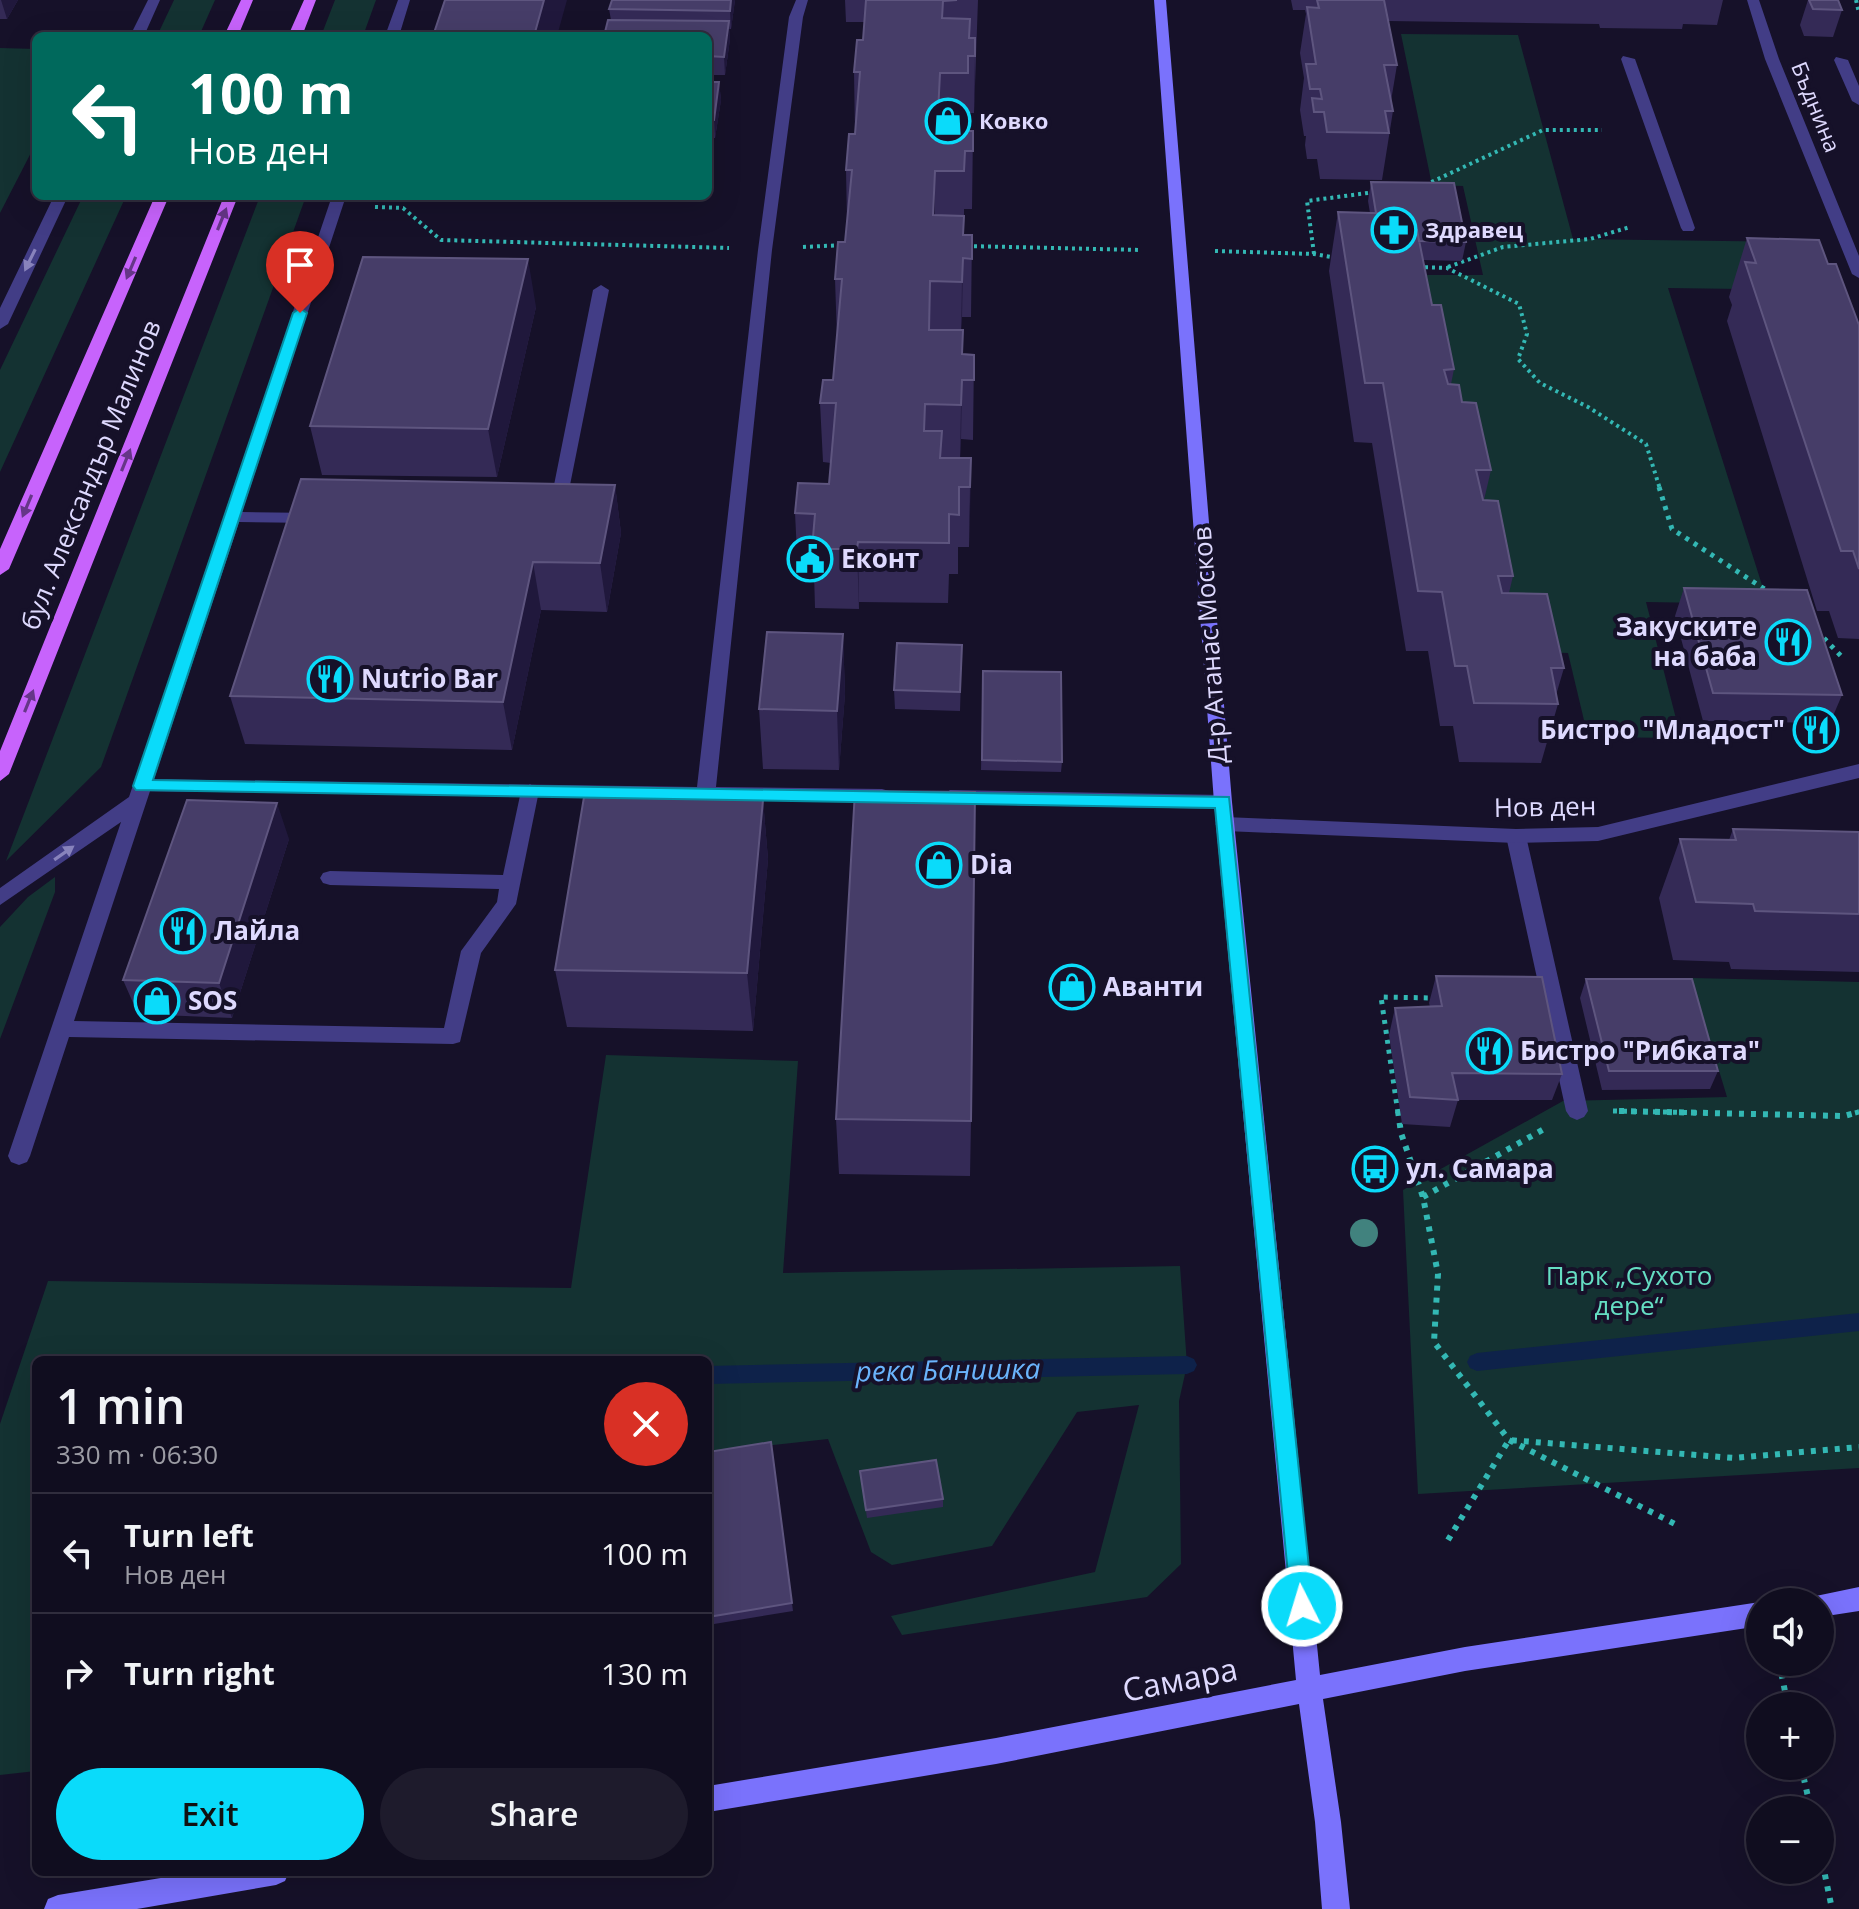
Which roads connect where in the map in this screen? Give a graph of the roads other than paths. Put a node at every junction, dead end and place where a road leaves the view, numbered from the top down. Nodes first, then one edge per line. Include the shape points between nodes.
1 (154, 0) edge
2 (247, 0) edge
3 (310, 0) edge
4 (404, 0) edge
5 (802, 0) edge
6 (1160, 0) edge
7 (1753, 0) edge
8 (139, 32) edge
9 (233, 32) edge
10 (297, 32) edge
11 (393, 32) edge
12 (1628, 59) dead end
13 (1841, 60) dead end
14 (1859, 101) edge
15 (59, 200) edge
16 (160, 200) edge
17 (229, 200) edge
18 (338, 200) edge
19 (1688, 228) dead end
20 (1859, 274) edge
21 (601, 290) dead end
22 (0, 324) edge
23 (232, 517) junction
24 (336, 518) edge
25 (539, 522) edge
26 (0, 569) edge
27 (1859, 771) edge
28 (0, 774) edge
29 (530, 791) junction
30 (706, 793) junction
31 (139, 794) junction
32 (1224, 813) junction
33 (1516, 836) junction
34 (330, 878) dead end
35 (511, 882) junction
36 (0, 898) edge
37 (61, 1029) junction
38 (1577, 1111) road end
39 (19, 1156) dead end
40 (1859, 1599) edge
41 (1834, 1603) edge
42 (1746, 1616) edge
43 (1309, 1688) junction
44 (712, 1798) edge
45 (252, 1876) edge
46 (58, 1909) edge
47 (1336, 1909) edge

1 - 8 street
2 - 9 main road
3 - 10 main road
4 - 11 street
5 - 30 street via 765,250
6 - 32 street, Д-р Атанас Москов
7 - 20 street, Бъднина
12 - 19 street
13 - 14 street
15 -> 22 street
16 -> 26 main road, бул. Александър Малинов
28 -> 17 main road, бул. Александър Малинов
18 - 23 street
21 - 25 street via 555,522
23 - 24 street
23 - 31 street
27 - 33 street, Нов ден via 1598,834
29 - 30 street, Нов ден
29 - 31 street, Нов ден
29 - 35 street
30 - 32 street, Нов ден via 917,796
36 -> 31 street
31 - 37 street
32 - 33 street, Нов ден
32 - 43 street, Д-р Атанас Москов
33 - 38 street
34 - 35 street
35 - 37 street via 506,904 471,951 453,1036
37 - 39 street
40 - 41 street
42 - 43 street, Самара
43 - 44 street, Самара via 996,1751
43 - 47 street, Д-р Атанас Москов
45 - 46 street

